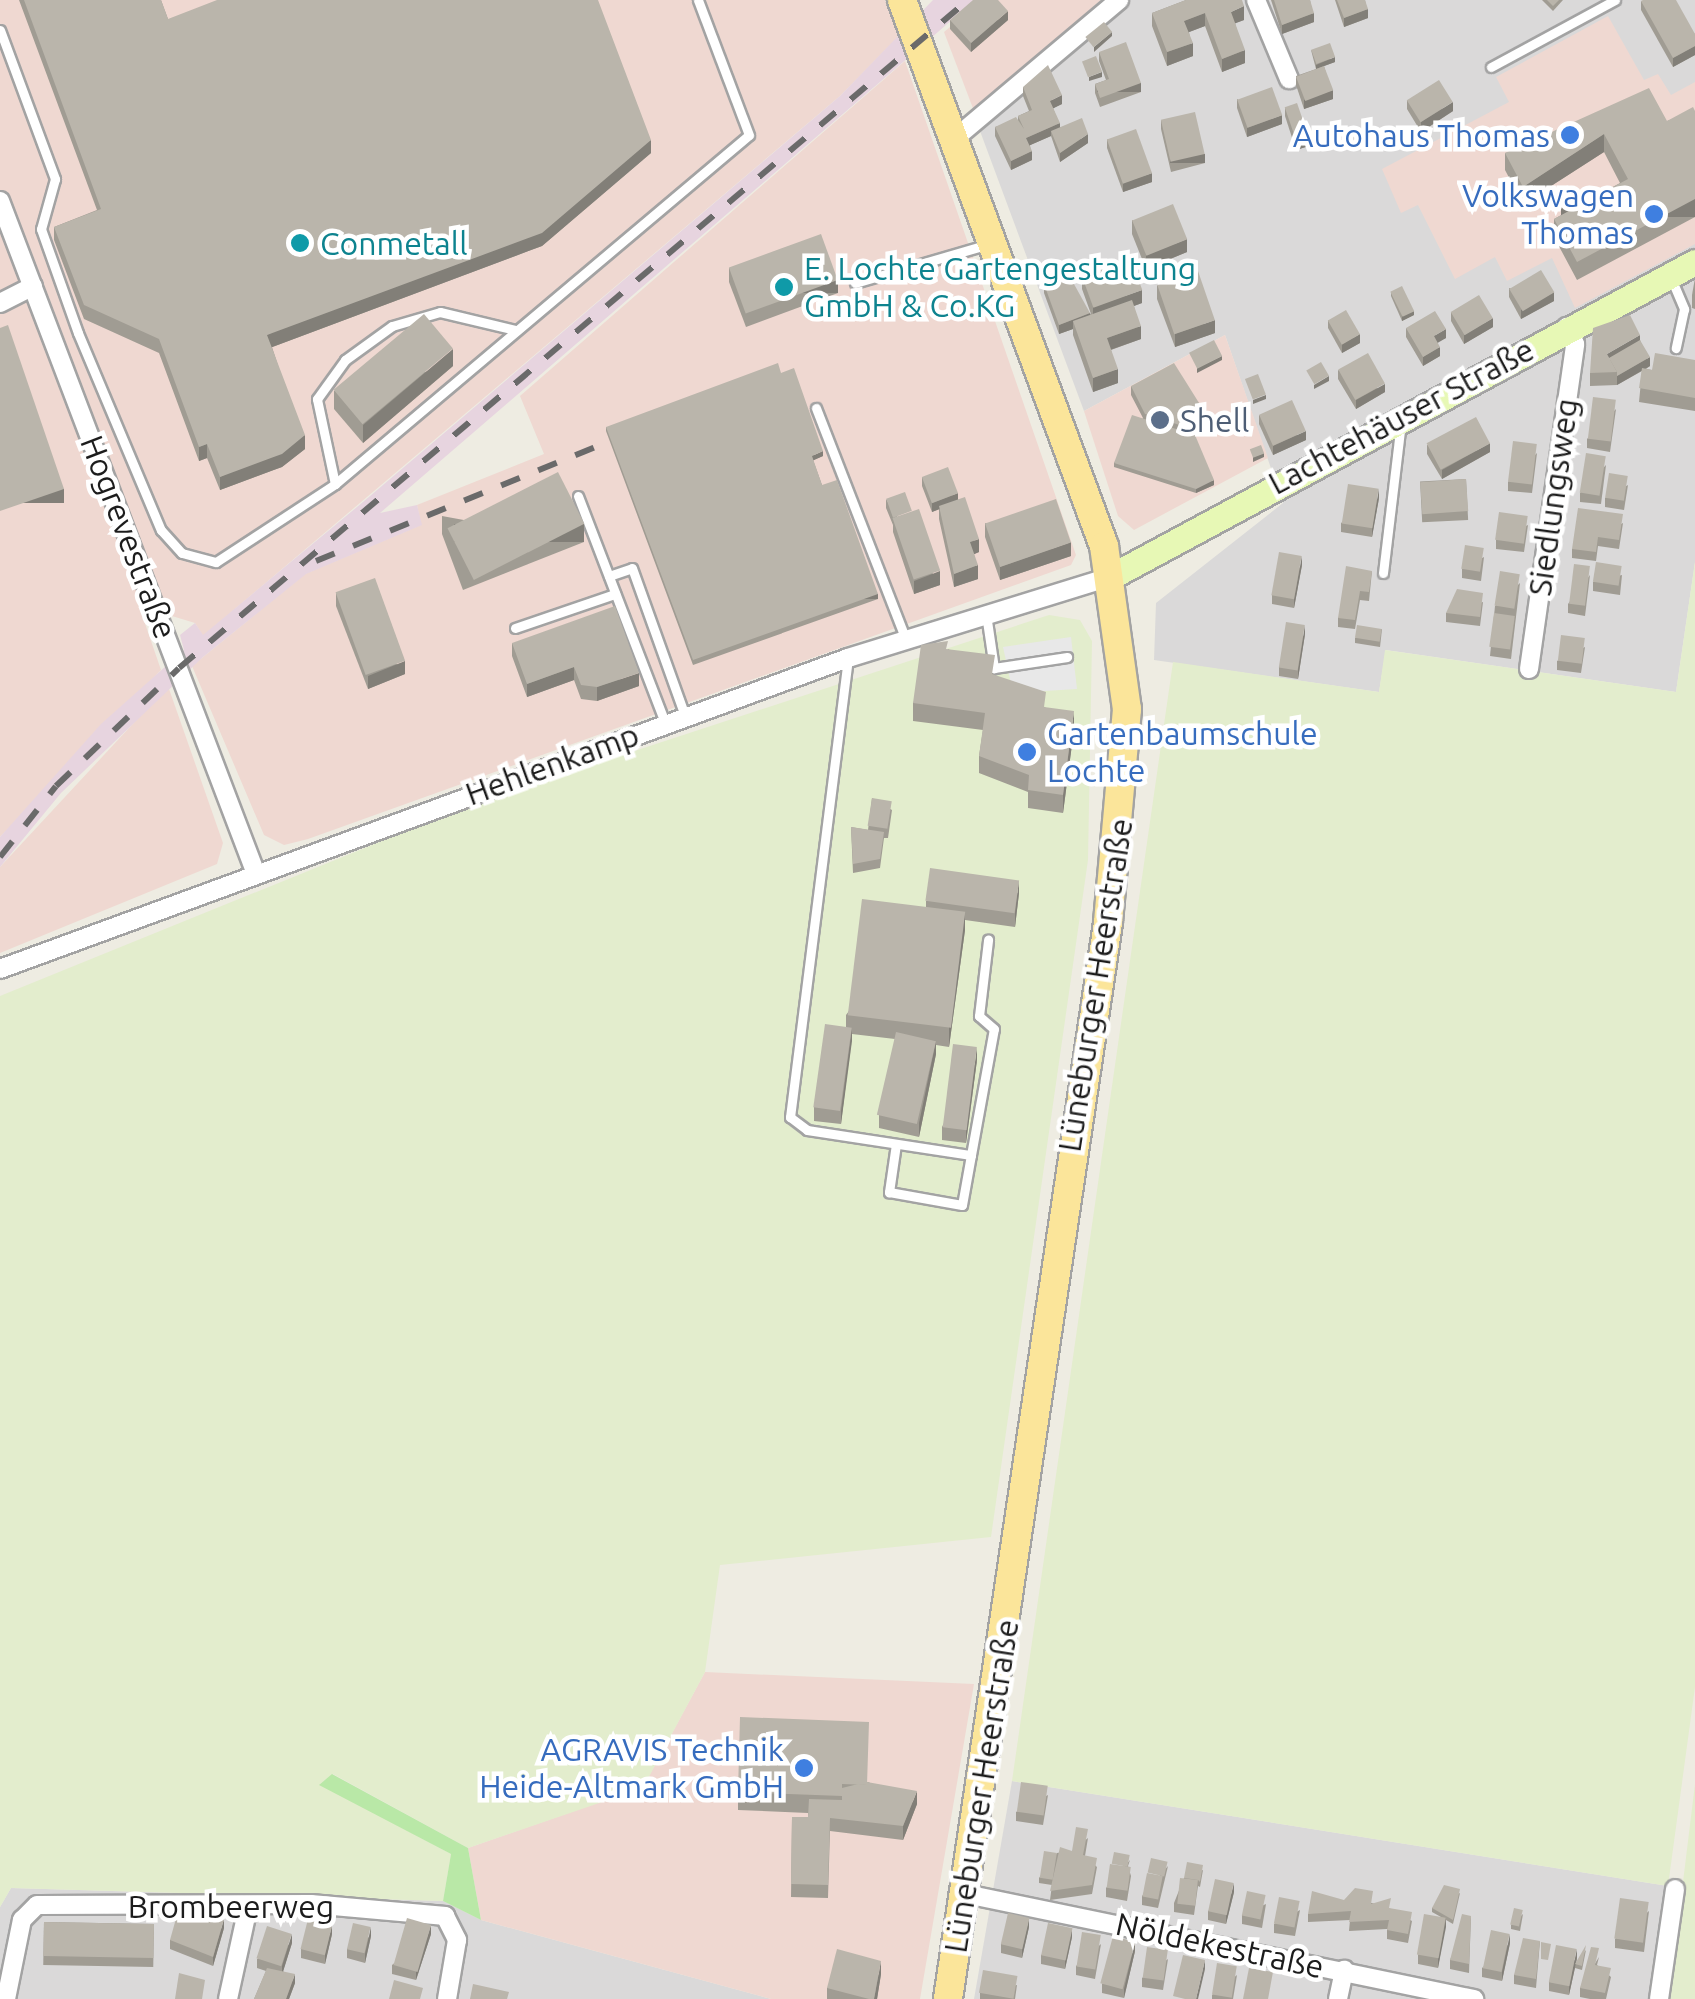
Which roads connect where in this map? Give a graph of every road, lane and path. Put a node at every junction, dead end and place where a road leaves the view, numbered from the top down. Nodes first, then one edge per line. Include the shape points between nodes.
1 (698, 0) edge
2 (902, 0) edge
3 (1120, 0) edge
4 (1256, 0) edge
5 (1615, 0) edge
6 (0, 30) edge
7 (1492, 68) dead end
8 (1289, 79) dead end
9 (954, 139) junction
10 (0, 201) edge
11 (992, 244) junction
12 (1695, 262) edge
13 (1669, 275) junction
14 (854, 283) dead end
15 (33, 286) junction
16 (0, 303) edge
17 (1567, 327) junction
18 (515, 330) junction
19 (1676, 348) dead end
20 (816, 408) dead end
21 (1400, 415) junction
22 (335, 484) junction
23 (578, 496) dead end
24 (1383, 573) dead end
25 (608, 576) junction
26 (1110, 577) junction
27 (615, 594) junction
28 (985, 612) junction
29 (515, 628) dead end
30 (905, 638) junction
31 (1066, 657) dead end
32 (848, 658) junction
33 (1529, 669) dead end
34 (685, 716) junction
35 (665, 723) junction
36 (256, 874) junction
37 (988, 940) dead end
38 (0, 970) edge
39 (896, 1144) junction
40 (971, 1156) junction
41 (1676, 1888) dead end
42 (966, 1894) junction
43 (248, 1907) junction
44 (1344, 1970) junction
45 (6, 1999) edge
46 (228, 1999) edge
47 (446, 1999) edge
48 (948, 1999) edge
49 (1338, 1999) edge
50 (1474, 1999) edge
51 (1659, 1999) edge

1 - 18 lane via 749,135
2 - 9 main road, Lüneburger Heerstraße
3 - 9 street
4 - 8 street
5 - 7 lane
6 - 22 lane via 55,180 41,229 161,530 182,553 216,562
9 - 11 main road, Lüneburger Heerstraße
10 - 15 street, Hogrevestraße
11 - 14 lane
11 - 26 main road, Lüneburger Heerstraße
12 - 13 street, Lachtehäuser Straße
13 - 17 street, Lachtehäuser Straße
13 - 19 lane via 1684,309
15 - 16 street
15 - 36 street, Hogrevestraße
17 - 21 street, Lachtehäuser Straße
17 - 33 street, Siedlungsweg via 1575,344
18 - 22 lane
18 - 22 lane via 440,312 392,326 344,360 316,399
20 - 30 lane
21 - 24 lane
21 - 26 street, Lachtehäuser Straße
23 - 25 lane
25 - 27 lane
25 - 34 lane via 632,568
26 - 28 street, Hehlenkamp
26 - 42 main road, Lüneburger Heerstraße via 1124,648 1124,780
27 - 29 lane
27 - 35 lane
28 - 30 street, Hehlenkamp
28 - 31 lane via 994,668
30 - 32 street, Hehlenkamp
32 - 34 street, Hehlenkamp
32 - 39 lane via 790,1117 807,1130
34 - 35 street, Hehlenkamp
35 - 36 street, Hehlenkamp
36 - 38 street, Hehlenkamp
37 - 40 lane via 979,1016 994,1029
39 - 40 lane
39 - 40 lane via 889,1192 962,1205
41 - 51 street
42 - 44 street, Nöldekestraße
42 - 48 main road, Lüneburger Heerstraße
43 - 45 street, Brombeerweg via 37,1905 22,1920
43 - 46 street
43 - 47 street, Brombeerweg via 446,1916 457,1940
44 - 49 street
44 - 50 street, Nöldekestraße

